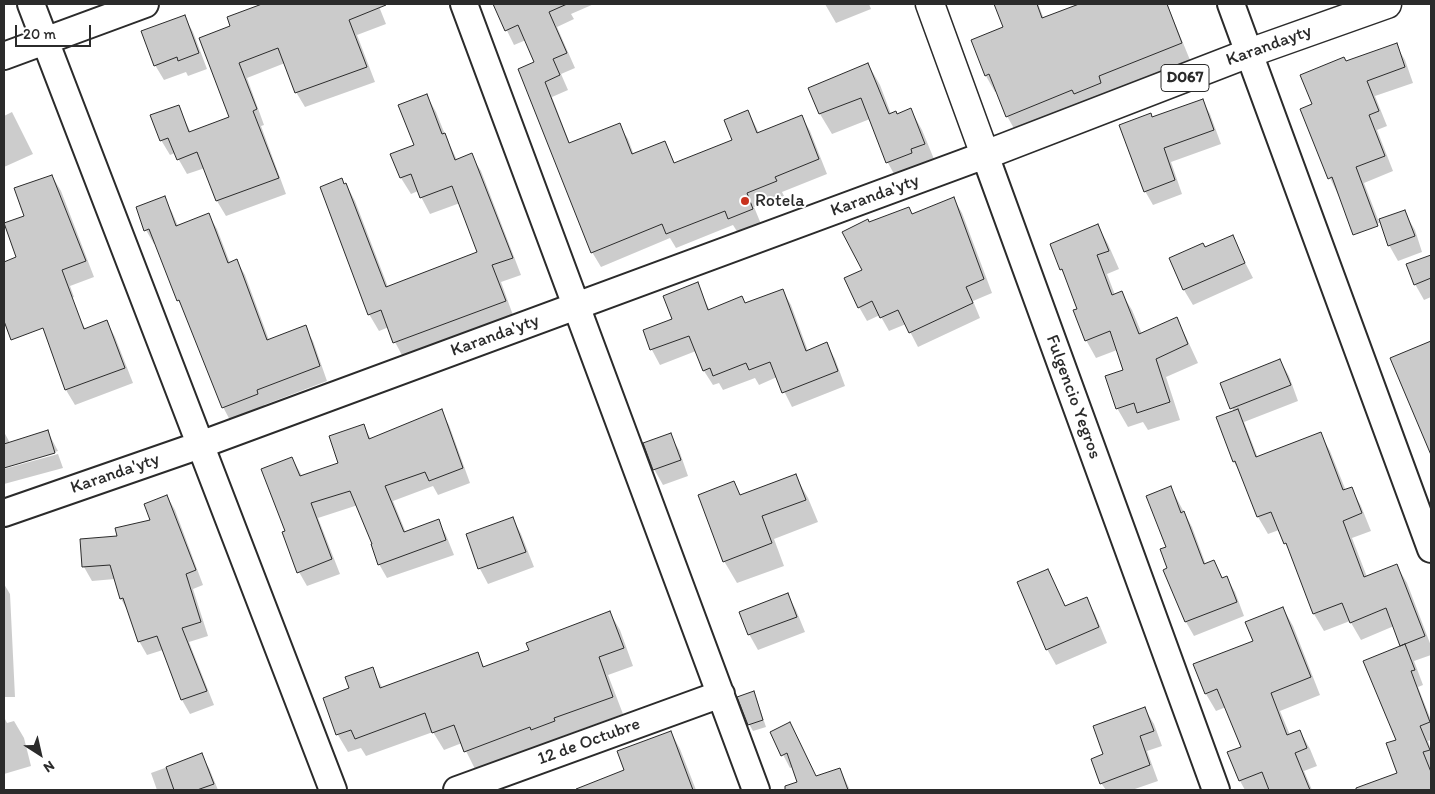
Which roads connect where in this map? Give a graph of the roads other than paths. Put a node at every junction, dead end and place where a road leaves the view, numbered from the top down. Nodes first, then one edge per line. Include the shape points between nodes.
1 (31, 4) edge
2 (145, 4) edge
3 (464, 4) edge
4 (930, 4) edge
5 (1231, 4) edge
6 (1387, 4) edge
7 (45, 41) junction
8 (1249, 53) junction
9 (4, 56) edge
10 (985, 155) junction
11 (577, 306) junction
12 (200, 445) junction
13 (4, 512) edge
14 (1431, 549) edge
15 (721, 694) junction
16 (333, 790) edge
17 (457, 790) edge
18 (756, 790) edge
19 (1216, 790) edge

1 - 7 street
2 - 7 street
3 - 11 street
4 - 10 main road, Fulgencio Yegros
5 - 8 street
6 - 8 main road, Karandayty / D067
7 - 9 street
7 - 12 street
8 - 10 main road, Karandayty / D067
8 - 14 street
10 - 11 street, Karanda'yty
10 - 19 street, Fulgencio Yegros
11 - 12 street, Karanda'yty
11 - 15 street
12 - 13 street, Karanda'yty
12 - 16 street
15 - 17 street, 12 de Octubre
15 - 18 street

